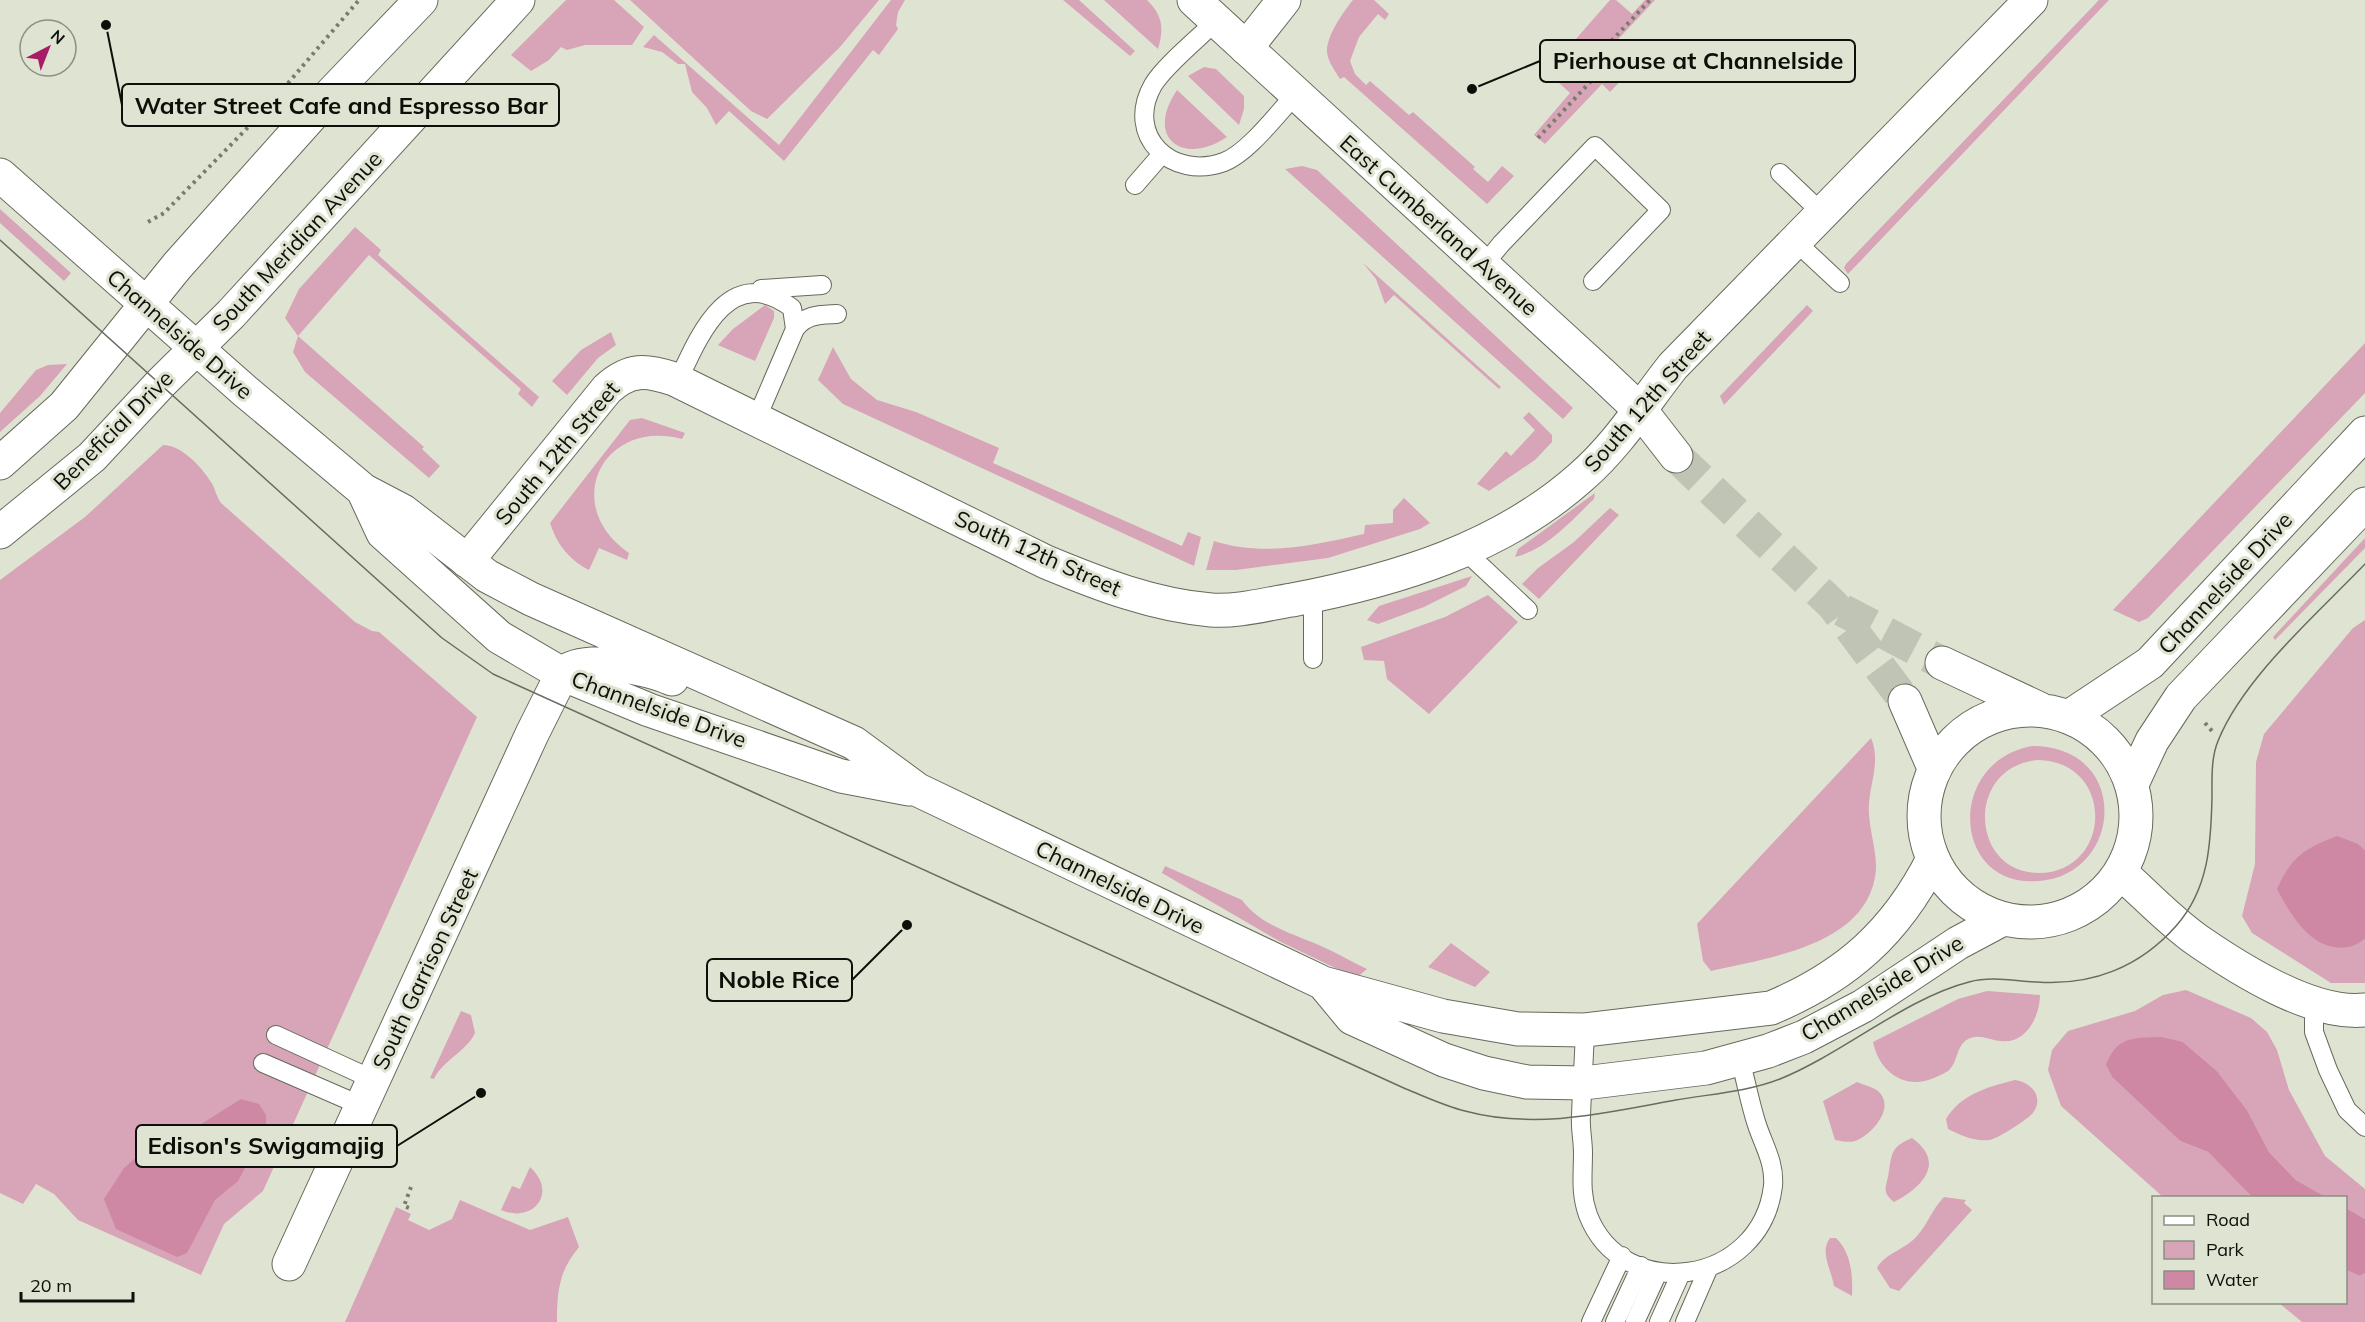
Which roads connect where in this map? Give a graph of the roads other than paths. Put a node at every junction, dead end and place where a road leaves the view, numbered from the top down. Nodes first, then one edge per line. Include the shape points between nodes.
1 (421, 0) edge
2 (518, 0) edge
3 (1284, 0) edge
4 (2031, 0) edge
5 (1205, 10) edge
6 (1245, 48) junction
7 (1296, 94) junction
8 (1162, 154) junction
9 (1779, 173) dead end
10 (0, 174) edge
11 (1135, 185) dead end
12 (1822, 213) junction
13 (1795, 241) junction
14 (1483, 266) junction
15 (1593, 281) dead end
16 (1840, 283) dead end
17 (822, 285) dead end
18 (753, 291) junction
19 (146, 305) junction
20 (837, 314) dead end
21 (795, 328) junction
22 (196, 348) junction
23 (678, 381) junction
24 (1641, 411) junction
25 (756, 420) junction
26 (2365, 433) edge
27 (1676, 456) tunnel mouth
28 (0, 463) edge
29 (363, 490) junction
30 (2365, 504) edge
31 (0, 532) edge
32 (1465, 550) junction
33 (467, 561) junction
34 (1313, 596) junction
35 (1528, 610) dead end
36 (1313, 659) dead end
37 (1942, 663) tunnel mouth
38 (562, 674) junction
39 (1905, 701) tunnel mouth
40 (2056, 713) junction
41 (799, 718) junction
42 (1934, 768) junction
43 (2132, 784) junction
44 (918, 790) junction
45 (1933, 859) junction
46 (2121, 873) junction
47 (2003, 919) junction
48 (1323, 983) junction
49 (2314, 1004) junction
50 (2365, 1010) edge
51 (1585, 1030) junction
52 (276, 1035) dead end
53 (1740, 1059) junction
54 (263, 1063) dead end
55 (1584, 1083) junction
56 (368, 1093) junction
57 (2365, 1127) edge
58 (1622, 1256) junction
59 (289, 1264) dead end
60 (1641, 1266) junction
61 (1709, 1267) junction
62 (1658, 1272) junction
63 (1681, 1273) junction
64 (1591, 1322) edge
65 (1615, 1322) edge
66 (1635, 1322) edge
67 (1659, 1322) edge
68 (1684, 1322) edge

1 - 19 main road via 320,106
2 - 22 main road, South Meridian Avenue
3 - 6 main road
4 - 12 main road, South 12th Street
5 - 6 main road, East Cumberland Avenue
5 - 8 lane via 1153,85 1145,110 1148,135
6 - 7 main road, East Cumberland Avenue
7 - 8 lane via 1239,155 1224,162 1195,169 1169,161
7 - 14 main road, East Cumberland Avenue
8 - 11 lane
9 - 12 lane
10 - 19 main road, Channelside Drive
12 - 13 main road, South 12th Street
13 - 16 lane
13 - 24 main road, South 12th Street via 1673,366
14 - 15 lane via 1595,146 1662,210
14 - 24 main road, East Cumberland Avenue
17 - 18 lane
18 - 21 lane via 776,296 792,308
18 - 23 lane via 734,297 707,324
19 - 22 main road, Channelside Drive
19 - 28 main road via 64,406
20 - 21 lane via 801,320
21 - 25 lane
22 - 29 main road, Channelside Drive
22 - 31 main road, Beneficial Drive via 92,457
23 - 25 main road, South 12th Street
23 - 33 main road, South 12th Street via 640,372 628,373 615,381
24 - 27 main road, East Cumberland Avenue
24 - 32 main road, South 12th Street via 1579,478 1513,526
25 - 34 main road, South 12th Street via 1094,582 1143,597 1214,610
26 - 40 main road, Channelside Drive via 2150,663
29 - 33 main road, Channelside Drive via 403,511
29 - 38 main road, Channelside Drive via 383,533 500,637
30 - 43 main road, Channelside Drive via 2181,697 2152,741
32 - 34 main road, South 12th Street via 1412,571
32 - 35 lane
33 - 41 main road, Channelside Drive via 531,599
34 - 36 lane
37 - 40 main road
38 - 41 main road via 583,665 634,667 668,677 723,703
38 - 44 main road, Channelside Drive via 649,710 841,776
38 - 56 main road, South Garrison Street
39 - 42 main road
40 - 42 main road via 2009,711 1979,722 1953,741
40 - 43 main road via 2097,732 2119,756
41 - 44 main road, Channelside Drive via 854,743
42 - 45 main road via 1925,798 1924,819
43 - 46 main road via 2137,814 2134,845
44 - 48 main road, Channelside Drive
45 - 47 main road via 1950,886 1966,900
45 - 51 main road, Channelside Drive via 1915,894 1881,936 1852,963 1790,1000 1771,1008
46 - 47 main road via 2104,894 2057,919 2030,923
46 - 49 main road via 2196,940
47 - 53 main road, Channelside Drive via 1958,943 1863,1006 1768,1051
48 - 51 main road, Channelside Drive via 1499,1027
48 - 55 main road, Channelside Drive via 1352,1018 1444,1060 1527,1082
49 - 50 main road
49 - 57 lane via 2314,1032 2328,1070 2348,1110
51 - 55 lane
52 - 56 lane
53 - 55 main road, Channelside Drive via 1706,1068
53 - 61 lane via 1758,1127 1770,1153 1773,1185 1765,1216 1748,1243 1724,1262
54 - 56 lane
55 - 58 lane via 1580,1186 1588,1217 1606,1243
56 - 59 main road, South Garrison Street
58 - 60 lane
58 - 64 lane
60 - 62 lane
60 - 65 lane
61 - 63 lane
61 - 68 lane
62 - 63 lane
62 - 66 lane
63 - 67 lane

